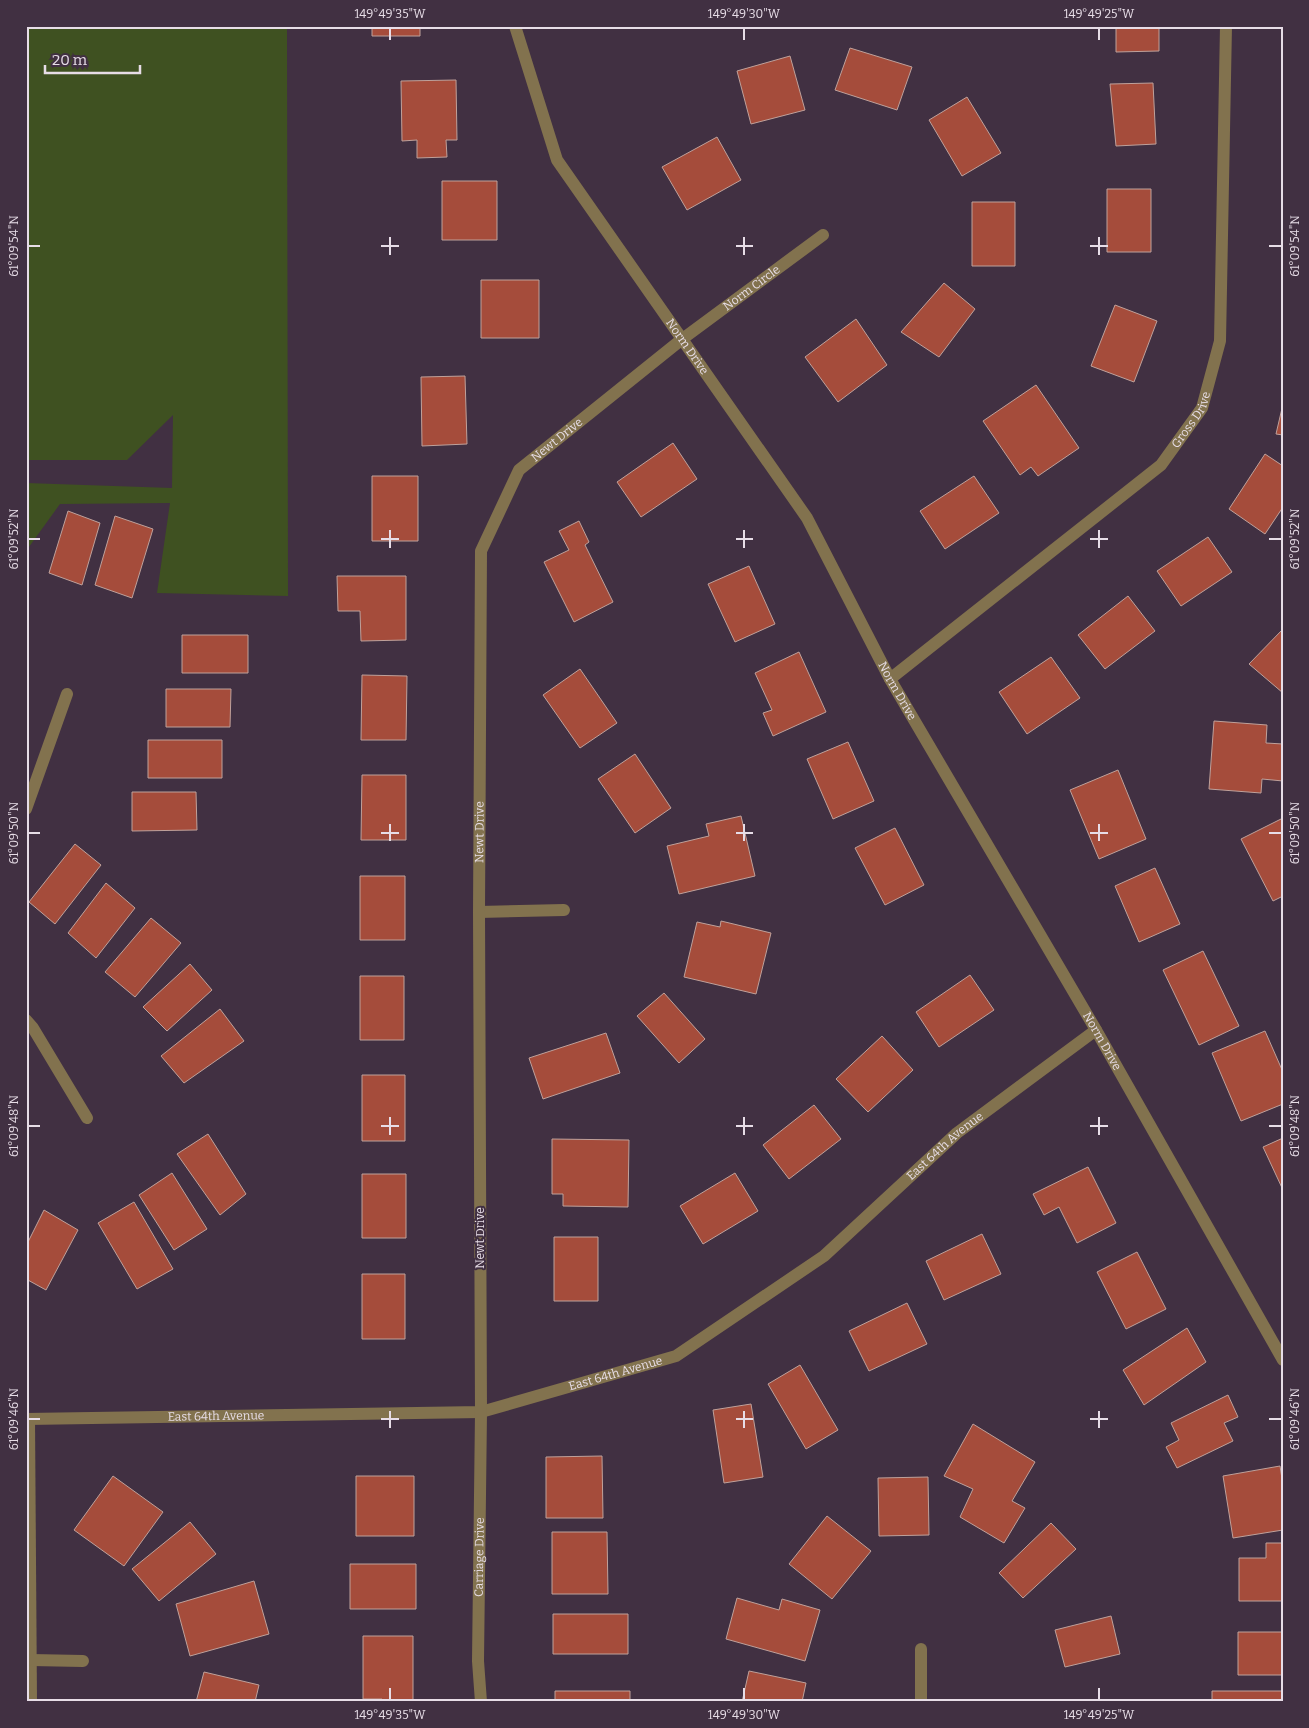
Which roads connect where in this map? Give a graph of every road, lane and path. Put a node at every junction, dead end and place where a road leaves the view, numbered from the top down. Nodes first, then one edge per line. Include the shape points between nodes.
1 (515, 26) edge
2 (1226, 26) edge
3 (822, 235) dead end
4 (682, 340) junction
5 (890, 679) junction
6 (67, 694) dead end
7 (26, 809) edge
8 (564, 910) dead end
9 (479, 912) junction
10 (26, 1020) edge
11 (1096, 1030) junction
12 (86, 1118) dead end
13 (1283, 1360) edge
14 (481, 1412) junction
15 (28, 1419) edge
16 (921, 1649) dead end
17 (31, 1660) junction
18 (83, 1661) dead end
19 (31, 1702) edge
20 (481, 1702) edge
21 (921, 1702) edge

1 - 4 street, Norm Drive via 557,160
2 - 5 street, Gross Drive via 1220,342 1202,408 1160,465
3 - 4 street, Norm Circle
4 - 5 street, Norm Drive via 807,518
4 - 9 street, Newt Drive via 519,470 481,550
5 - 11 street, Norm Drive
6 - 7 street
8 - 9 street
9 - 14 street, Newt Drive
10 - 12 street
11 - 13 street, Norm Drive
11 - 14 street, East 64th Avenue via 957,1132 824,1256 676,1356
14 - 15 street, East 64th Avenue
14 - 20 street, Carriage Drive via 478,1661
15 - 17 street
16 - 21 street
17 - 18 street
17 - 19 street

